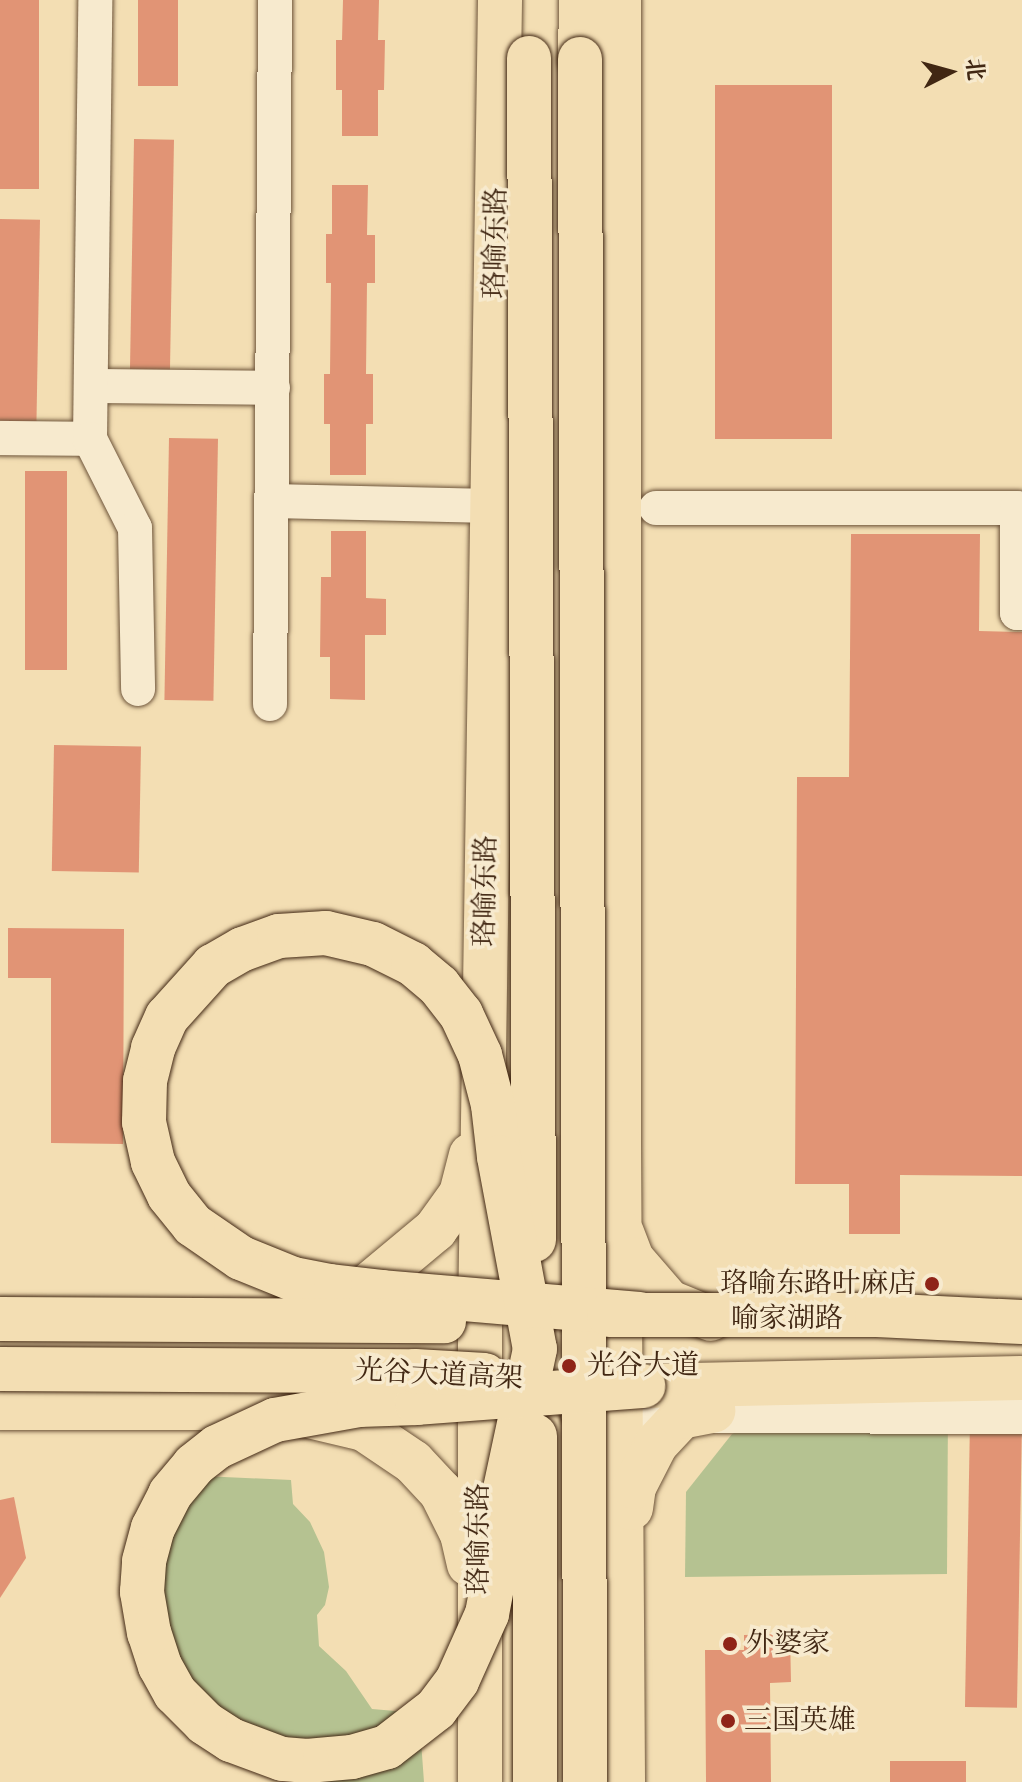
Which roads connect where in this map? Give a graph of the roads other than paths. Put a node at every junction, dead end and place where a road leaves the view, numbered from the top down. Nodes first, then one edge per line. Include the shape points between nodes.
1 (95, 0) edge
2 (275, 0) edge
3 (500, 0) edge
4 (527, 0) edge
5 (581, 0) edge
6 (619, 0) edge
7 (91, 386) junction
8 (273, 388) junction
9 (0, 438) edge
10 (90, 439) junction
11 (272, 501) junction
12 (492, 506) junction
13 (656, 508) dead end
14 (1022, 613) edge
15 (138, 689) dead end
16 (270, 704) dead end
17 (483, 1114) junction
18 (619, 1224) junction
19 (0, 1312) edge
20 (278, 1314) junction
21 (630, 1316) junction
22 (480, 1318) junction
23 (0, 1319) edge
24 (711, 1319) junction
25 (1022, 1321) edge
26 (543, 1334) junction
27 (0, 1369) edge
28 (1022, 1378) edge
29 (632, 1398) junction
30 (0, 1408) edge
31 (275, 1408) junction
32 (480, 1409) junction
33 (713, 1411) junction
34 (1022, 1412) edge
35 (621, 1566) junction
36 (479, 1608) junction
37 (480, 1782) edge
38 (535, 1782) edge
39 (585, 1782) edge
40 (623, 1782) edge

1 - 7 street
2 - 8 street
3 - 12 main road, 珞喻东路
4 - 26 main road, bridge
5 - 39 main road, bridge
6 - 18 main road
7 - 8 street
7 - 10 street
8 - 11 street
9 - 10 street
10 - 15 street via 135,528
11 - 12 street
11 - 16 street
12 - 17 main road, 珞喻东路
13 - 14 street via 1017,508 1017,613
17 - 20 main road via 461,1194 425,1239 357,1295
17 - 22 main road, 珞喻东路
18 - 21 main road
18 - 24 main road via 632,1259 648,1282 669,1302
19 - 20 main road
20 - 22 main road
21 - 23 main road, 光谷大道高架, bridge via 383,1323
21 - 24 main road, 喻家湖路
21 - 25 main road, 光谷大道高架, bridge via 877,1315
21 - 26 main road, 喻家湖路
21 - 26 main road, bridge via 534,1305 519,1304 458,1298 383,1292 293,1279 241,1258 193,1225 169,1195 153,1162 144,1122 145,1081 167,1017 213,966 279,936 326,933 373,944 413,964 439,986 461,1014 480,1055 493,1105 501,1172 513,1231 524,1290 527,1305
21 - 29 main road
22 - 26 main road
22 - 32 main road, 珞喻东路
24 - 25 main road, 喻家湖路
26 - 29 main road, bridge via 532,1364 525,1394 522,1408 519,1423 500,1512 487,1614 457,1681 436,1709 387,1747 329,1761 282,1759 259,1752 205,1723 175,1693 160,1666 142,1592 153,1528 170,1494 217,1447 275,1420 359,1405 417,1403 493,1398 523,1395 538,1394
26 - 38 main road, bridge
27 - 29 main road, 光谷大道高架, bridge via 415,1371
28 - 29 main road, 光谷大道高架
29 - 32 main road via 555,1410
29 - 33 main road
29 - 35 main road
30 - 31 main road
31 - 32 main road
31 - 36 main road via 364,1429 413,1462 441,1492 462,1534
32 - 36 main road, 珞喻东路
33 - 34 main road
33 - 35 main road via 681,1417 656,1444 634,1487
35 - 40 main road
36 - 37 main road, 珞喻东路

